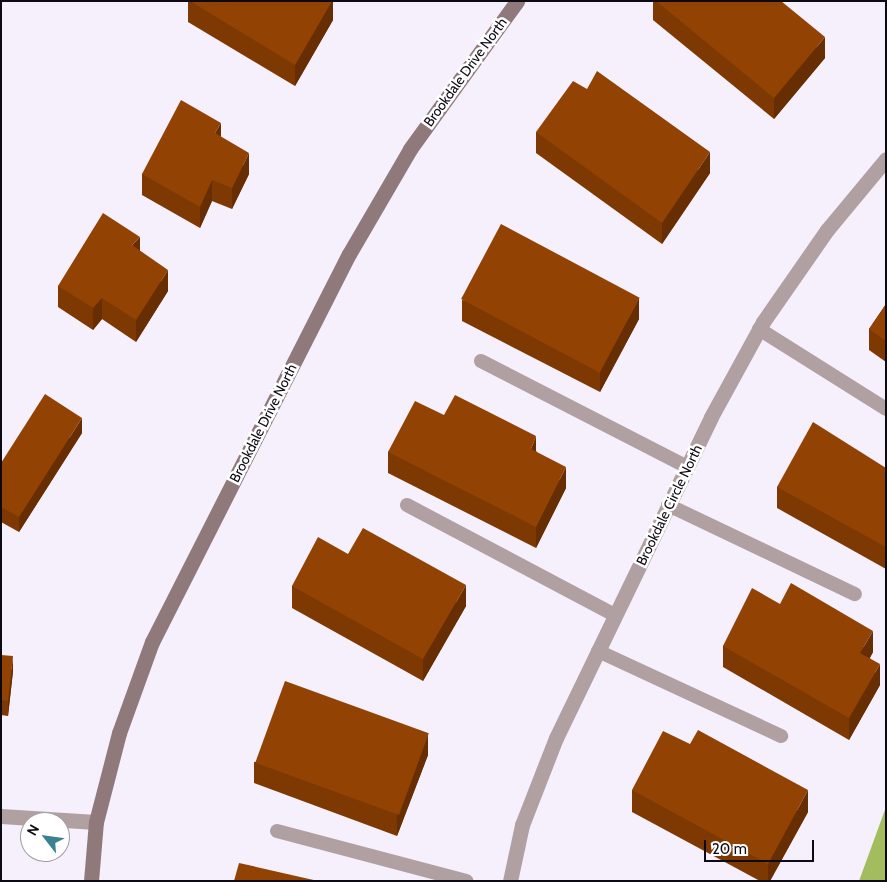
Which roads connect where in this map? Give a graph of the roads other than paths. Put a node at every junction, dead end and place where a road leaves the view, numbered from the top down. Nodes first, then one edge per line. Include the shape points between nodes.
1 (517, 1) edge
2 (885, 160) edge
3 (759, 329) junction
4 (481, 361) dead end
5 (886, 409) edge
6 (687, 467) junction
7 (407, 505) dead end
8 (668, 505) junction
9 (855, 594) dead end
10 (615, 615) junction
11 (598, 651) junction
12 (781, 736) dead end
13 (1, 816) edge
14 (96, 822) junction
15 (277, 831) dead end
16 (91, 881) edge
17 (466, 881) edge
18 (510, 881) edge

1 - 14 street, Brookdale Drive North via 410,149 349,254 152,642 119,732
2 - 3 street, Brookdale Circle North via 827,230
3 - 5 lane
3 - 6 street, Brookdale Circle North
4 - 6 lane
6 - 8 street, Brookdale Circle North
7 - 10 lane
8 - 9 lane
8 - 10 street, Brookdale Circle North
10 - 11 street, Brookdale Circle North
11 - 12 lane
11 - 18 street, Brookdale Circle North via 556,738 522,825
13 - 14 street
14 - 16 street, Brookdale Drive North
15 - 17 lane

